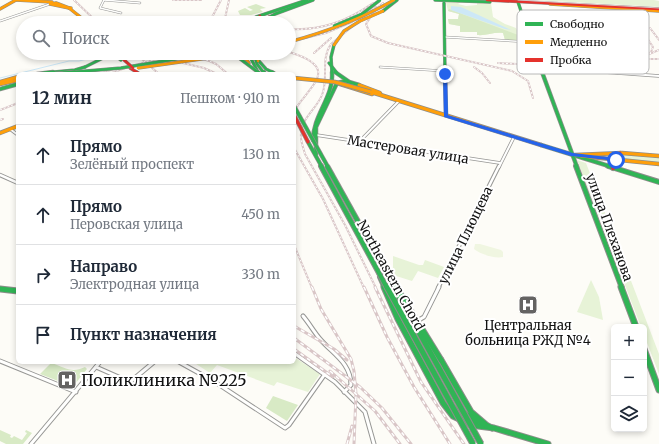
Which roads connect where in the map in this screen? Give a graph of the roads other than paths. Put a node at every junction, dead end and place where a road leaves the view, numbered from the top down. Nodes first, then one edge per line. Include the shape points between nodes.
1 (16, 0) edge
2 (104, 0) edge
3 (313, 0) edge
4 (380, 0) edge
5 (390, 0) edge
6 (395, 0) edge
7 (435, 0) edge
8 (440, 0) edge
9 (452, 0) edge
10 (484, 0) edge
11 (487, 0) edge
12 (507, 0) edge
13 (307, 1) edge
14 (444, 2) junction
15 (519, 2) edge
16 (140, 3) dead end
17 (52, 4) junction
18 (550, 4) junction
19 (566, 4) junction
20 (294, 6) junction
21 (0, 9) edge
22 (281, 9) junction
23 (659, 9) edge
24 (273, 11) junction
25 (121, 13) dead end
26 (80, 16) edge
27 (255, 16) edge
28 (258, 16) edge
29 (261, 16) edge
30 (269, 16) edge
31 (0, 21) edge
32 (331, 28) junction
33 (444, 37) junction
34 (296, 38) edge
35 (296, 39) edge
36 (300, 39) junction
37 (517, 41) edge
38 (99, 60) edge
39 (123, 60) edge
40 (167, 60) edge
41 (172, 60) edge
42 (190, 60) edge
43 (196, 60) edge
44 (244, 60) edge
45 (247, 60) edge
46 (253, 60) edge
47 (256, 60) edge
48 (258, 60) joint
49 (154, 63) junction
50 (249, 63) junction
51 (329, 63) junction
52 (380, 67) dead end
53 (134, 71) edge
54 (445, 71) junction
55 (72, 72) edge
56 (77, 72) edge
57 (117, 72) edge
58 (260, 72) edge
59 (261, 72) edge
60 (261, 72) edge
61 (261, 72) edge
62 (271, 72) edge
63 (542, 74) edge
64 (629, 74) edge
65 (659, 76) edge
66 (296, 78) edge
67 (16, 81) edge
68 (337, 83) junction
69 (0, 85) edge
70 (359, 85) junction
71 (347, 87) junction
72 (335, 88) junction
73 (398, 101) junction
74 (296, 110) edge
75 (446, 116) junction
76 (296, 118) edge
77 (16, 127) edge
78 (10, 129) junction
79 (0, 133) edge
80 (16, 134) edge
81 (315, 135) junction
82 (514, 137) junction
83 (360, 141) junction
84 (313, 142) junction
85 (606, 153) junction
86 (622, 153) junction
87 (573, 155) junction
88 (659, 156) edge
89 (608, 159) junction
90 (616, 160) junction
91 (501, 163) junction
92 (659, 164) edge
93 (613, 168) junction
94 (0, 175) edge
95 (16, 182) edge
96 (659, 182) edge
97 (379, 261) junction
98 (379, 273) junction
99 (0, 289) edge
100 (16, 290) edge
101 (303, 316) dead end
102 (410, 323) junction
103 (635, 324) edge
104 (296, 354) edge
105 (647, 357) edge
106 (0, 361) edge
107 (98, 364) edge
108 (152, 364) edge
109 (183, 364) edge
110 (96, 367) junction
111 (324, 374) junction
112 (659, 390) edge
113 (76, 392) junction
114 (344, 392) junction
115 (478, 426) junction
116 (488, 426) junction
117 (494, 428) junction
118 (31, 444) edge
119 (374, 444) edge
120 (473, 444) edge
121 (481, 444) edge
122 (548, 444) edge

1 - 17 main road
1 - 21 main road
2 - 16 street
2 - 25 street via 100,8
3 - 13 main road
4 - 32 main road, bridge via 362,14
5 - 32 main road, bridge via 365,15
6 - 36 main road, bridge via 364,17
6 - 36 main road, bridge via 370,18
6 - 51 main road, bridge via 348,28 330,52
7 - 8 main road
8 - 9 main road
8 - 14 main road
9 - 10 main road
9 - 14 main road
9 - 15 main road
11 - 15 main road
12 - 15 main road
13 - 20 main road
13 - 22 main road
13 - 30 main road
14 - 33 main road
15 - 18 main road
15 - 19 main road
15 - 23 main road
17 - 26 main road via 67,4
17 - 31 street
18 - 19 main road
18 - 23 main road
19 - 23 main road
20 - 22 main road
20 - 29 main road
22 - 24 main road
24 - 27 main road
24 - 28 main road
32 - 34 main road, bridge
33 - 37 street
33 - 54 main road
35 - 36 main road, bridge
38 - 55 main road
39 - 53 main road, bridge
40 - 49 main road, bridge
41 - 49 main road, bridge
42 - 53 main road, bridge
43 - 53 main road, bridge
44 - 50 main road, bridge
45 - 50 main road
46 - 59 main road
47 - 60 main road
48 - 61 main road
48 - 62 main road
49 - 56 main road, bridge
50 - 58 main road, bridge
51 - 70 main road via 338,75
51 - 84 main road via 332,84 313,125
52 - 54 street
53 - 57 main road, bridge
54 - 75 main road
63 - 87 main road, улица Плеханова
64 - 65 street
66 - 73 main road, bridge via 335,82
67 - 69 main road
68 - 70 main road via 344,81
68 - 71 main road
68 - 72 main road
70 - 73 main road
71 - 72 main road
71 - 73 main road
72 - 81 main road via 317,125
73 - 75 main road
73 - 83 street
74 - 84 main road, bridge
75 - 82 main road
76 - 98 main road, Northeastern Chord, bridge
77 - 78 main road
78 - 79 main road
78 - 80 street
81 - 83 street, Мастеровая улица
81 - 102 main road via 316,155
82 - 87 main road
82 - 91 street, улица Плющева
83 - 91 street, Мастеровая улица
84 - 97 main road, bridge
85 - 86 main road
85 - 87 main road
85 - 89 main road via 613,156
86 - 88 main road
86 - 90 main road via 618,154
87 - 89 main road
87 - 93 main road
87 - 103 main road, улица Плеханова
89 - 90 main road
90 - 92 main road
90 - 93 main road
91 - 102 street, улица Плющева via 424,317
93 - 96 main road
94 - 95 street
97 - 116 main road, bridge via 390,275 471,412
97 - 121 main road, Northeastern Chord, bridge
98 - 115 main road, bridge via 384,289 423,366 450,412 464,422
98 - 120 main road, Northeastern Chord, bridge
99 - 100 main road
101 - 114 street via 349,369 351,385
102 - 115 main road via 455,409
102 - 116 main road via 459,407 468,416
104 - 111 street
105 - 112 main road
106 - 113 street
107 - 110 street
108 - 110 street via 130,382
109 - 111 street via 285,428
110 - 113 street
111 - 114 street
113 - 118 street
114 - 119 street via 366,412
115 - 117 main road
116 - 117 main road
117 - 122 main road

